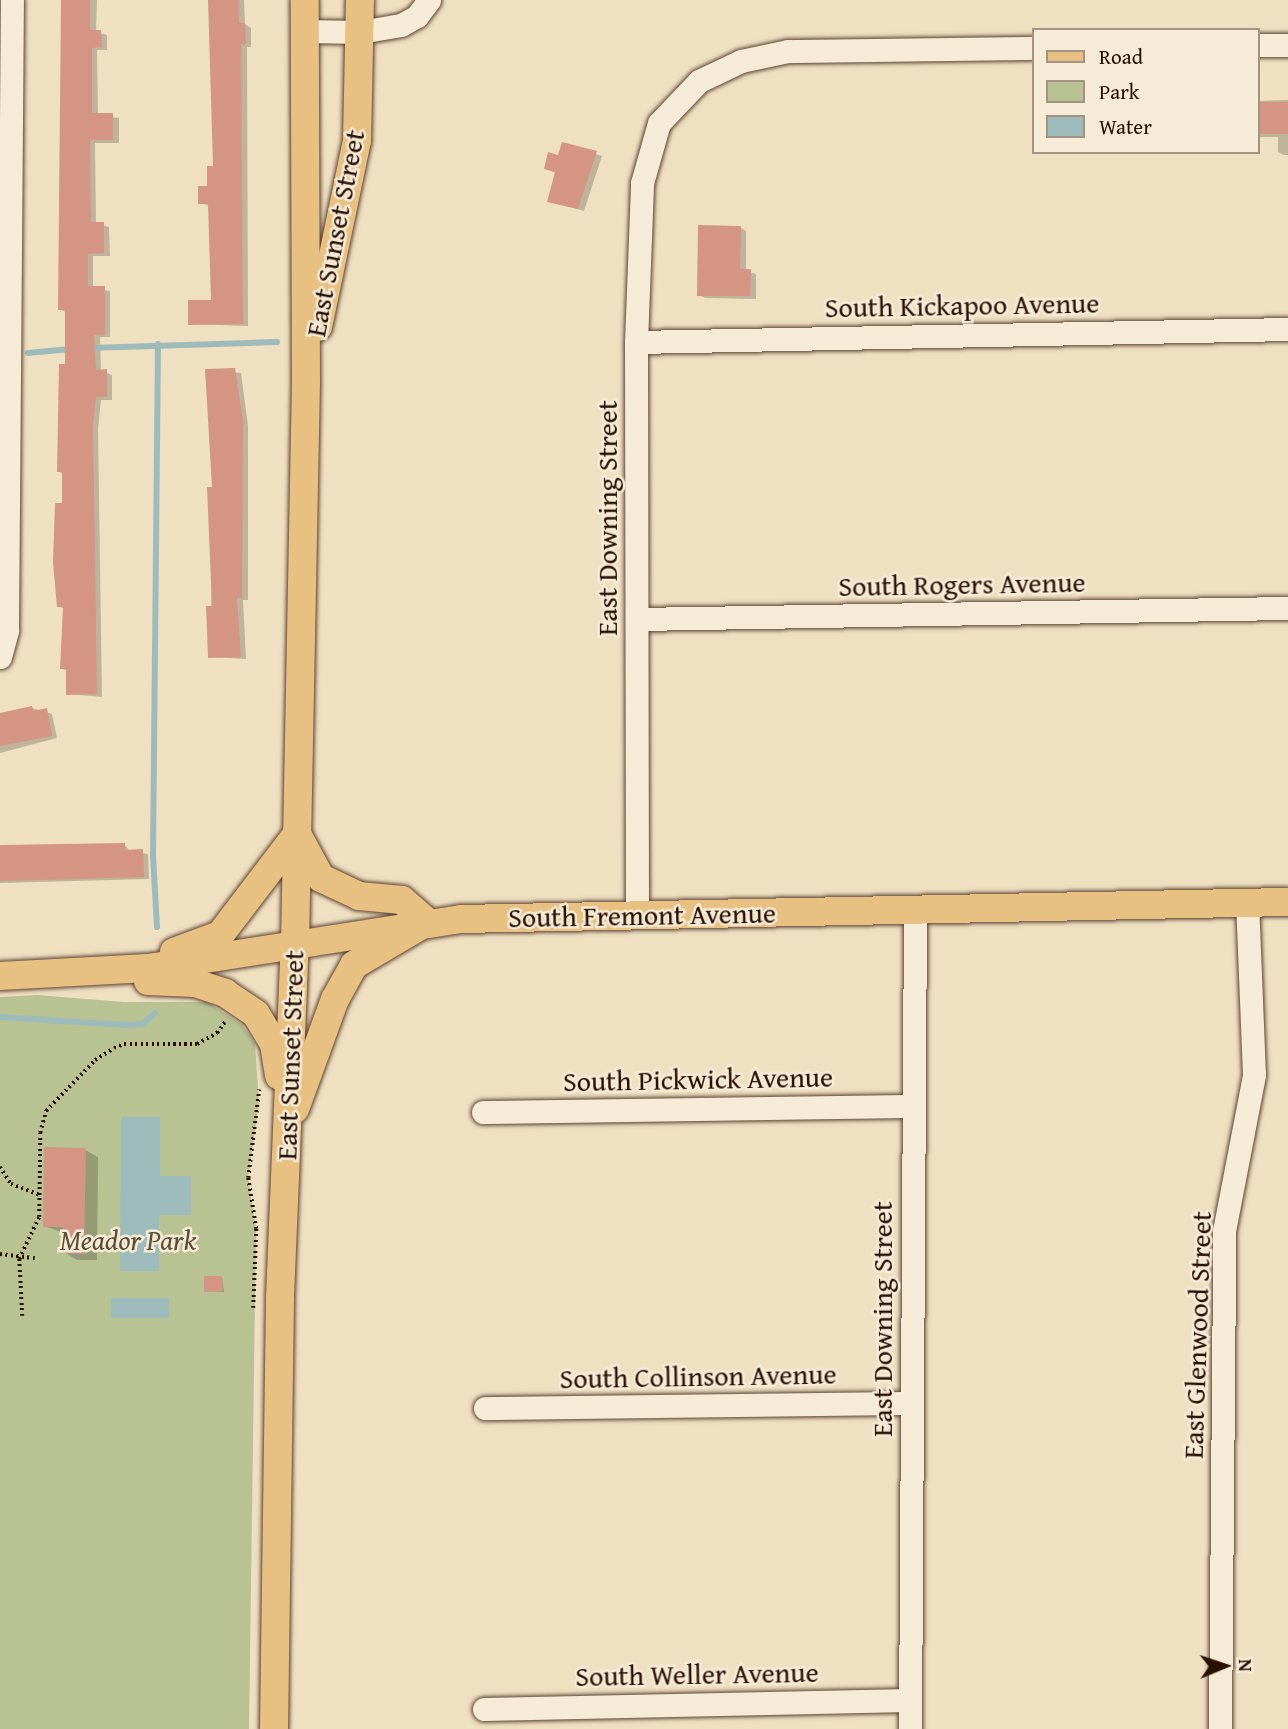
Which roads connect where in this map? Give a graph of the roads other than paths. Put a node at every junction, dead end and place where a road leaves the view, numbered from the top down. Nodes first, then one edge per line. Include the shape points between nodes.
1 (12, 0) edge
2 (305, 0) edge
3 (360, 0) edge
4 (429, 0) edge
5 (305, 31) junction
6 (360, 32) junction
7 (1260, 45) edge
8 (1288, 45) edge
9 (1032, 48) edge
10 (1288, 329) edge
11 (636, 342) junction
12 (306, 382) junction
13 (1288, 608) edge
14 (637, 619) junction
15 (0, 657) edge
16 (298, 834) junction
17 (1247, 902) junction
18 (1288, 902) edge
19 (915, 910) junction
20 (637, 915) junction
21 (427, 922) junction
22 (295, 944) junction
23 (108, 973) junction
24 (0, 976) edge
25 (913, 1106) junction
26 (482, 1112) dead end
27 (287, 1128) junction
28 (911, 1403) junction
29 (485, 1408) dead end
30 (910, 1699) junction
31 (484, 1709) dead end
32 (274, 1729) edge
33 (910, 1729) edge
34 (1220, 1729) edge

1 - 15 street via 7,630
2 - 5 main road, East Sunset Street
3 - 6 main road, East Sunset Street
4 - 6 street via 417,16 401,25
5 - 6 street
5 - 12 main road, East Sunset Street
6 - 12 main road, East Sunset Street via 357,141
7 - 8 street
9 - 11 street, East Downing Street via 788,51 741,61 699,80 659,123 642,183
10 - 11 street, South Kickapoo Avenue
11 - 14 street, East Downing Street
12 - 16 main road, East Sunset Street
13 - 14 street, South Rogers Avenue
14 - 20 street, East Downing Street
16 - 21 main road via 321,878 359,896 402,900
16 - 22 main road, East Sunset Street
16 - 23 main road via 220,935
17 - 18 main road, South Fremont Avenue
17 - 19 main road, South Fremont Avenue
17 - 34 street, East Glenwood Street via 1254,1075 1224,1231
19 - 20 main road, South Fremont Avenue
19 - 25 street, East Downing Street
20 - 21 main road, South Fremont Avenue
21 - 22 main road, South Fremont Avenue
21 - 27 main road via 354,965 335,999
22 - 23 main road, South Fremont Avenue
22 - 27 main road, East Sunset Street
23 - 24 main road, South Fremont Avenue
23 - 27 main road via 132,980 195,983 225,993 256,1014 274,1044
25 - 26 street, South Pickwick Avenue
25 - 28 street, East Downing Street
27 - 32 main road, East Sunset Street
28 - 29 street, South Collinson Avenue
28 - 30 street, East Downing Street
30 - 31 street, South Weller Avenue
30 - 33 street, East Downing Street

